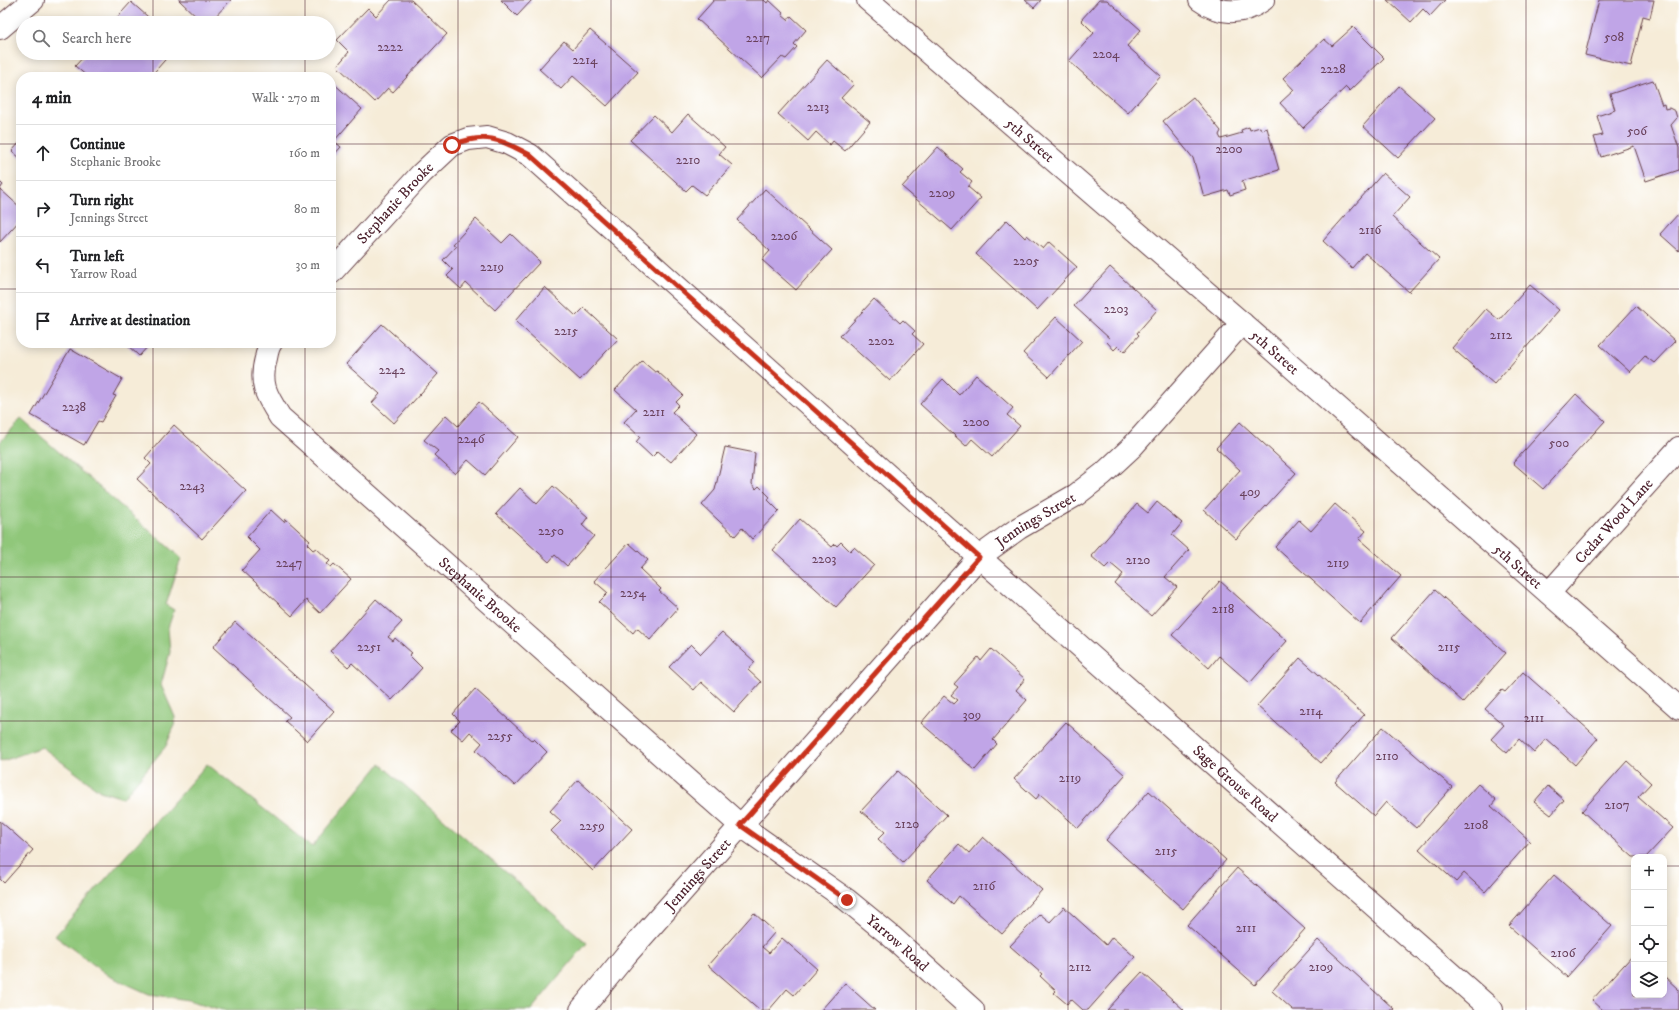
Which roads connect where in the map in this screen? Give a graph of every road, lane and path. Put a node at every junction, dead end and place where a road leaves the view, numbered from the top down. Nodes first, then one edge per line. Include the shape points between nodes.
1 (33, 0) edge
2 (868, 0) edge
3 (1200, 0) edge
4 (1263, 0) edge
5 (0, 28) edge
6 (336, 268) edge
7 (1242, 323) junction
8 (268, 348) edge
9 (1679, 448) edge
10 (979, 557) junction
11 (1548, 593) junction
12 (1679, 708) edge
13 (740, 825) junction
14 (581, 1010) edge
15 (973, 1010) edge
16 (1492, 1010) edge

1 - 5 street
2 - 7 street, 5th Street
3 - 4 street via 1208,6 1233,13 1257,5
6 - 10 street, Stephanie Brooke via 421,174 452,145 468,139 487,137 507,143 530,155
7 - 10 street, Jennings Street via 1132,447 1103,474 1076,495 1019,528
7 - 11 street, 5th Street
8 - 13 street, Stephanie Brooke via 263,368 263,387 280,417
9 - 11 street, Cedar Wood Lane
10 - 13 street, Jennings Street
10 - 16 street, Sage Grouse Road
11 - 12 street, 5th Street
13 - 14 street, Jennings Street
13 - 15 street, Yarrow Road via 847,900

